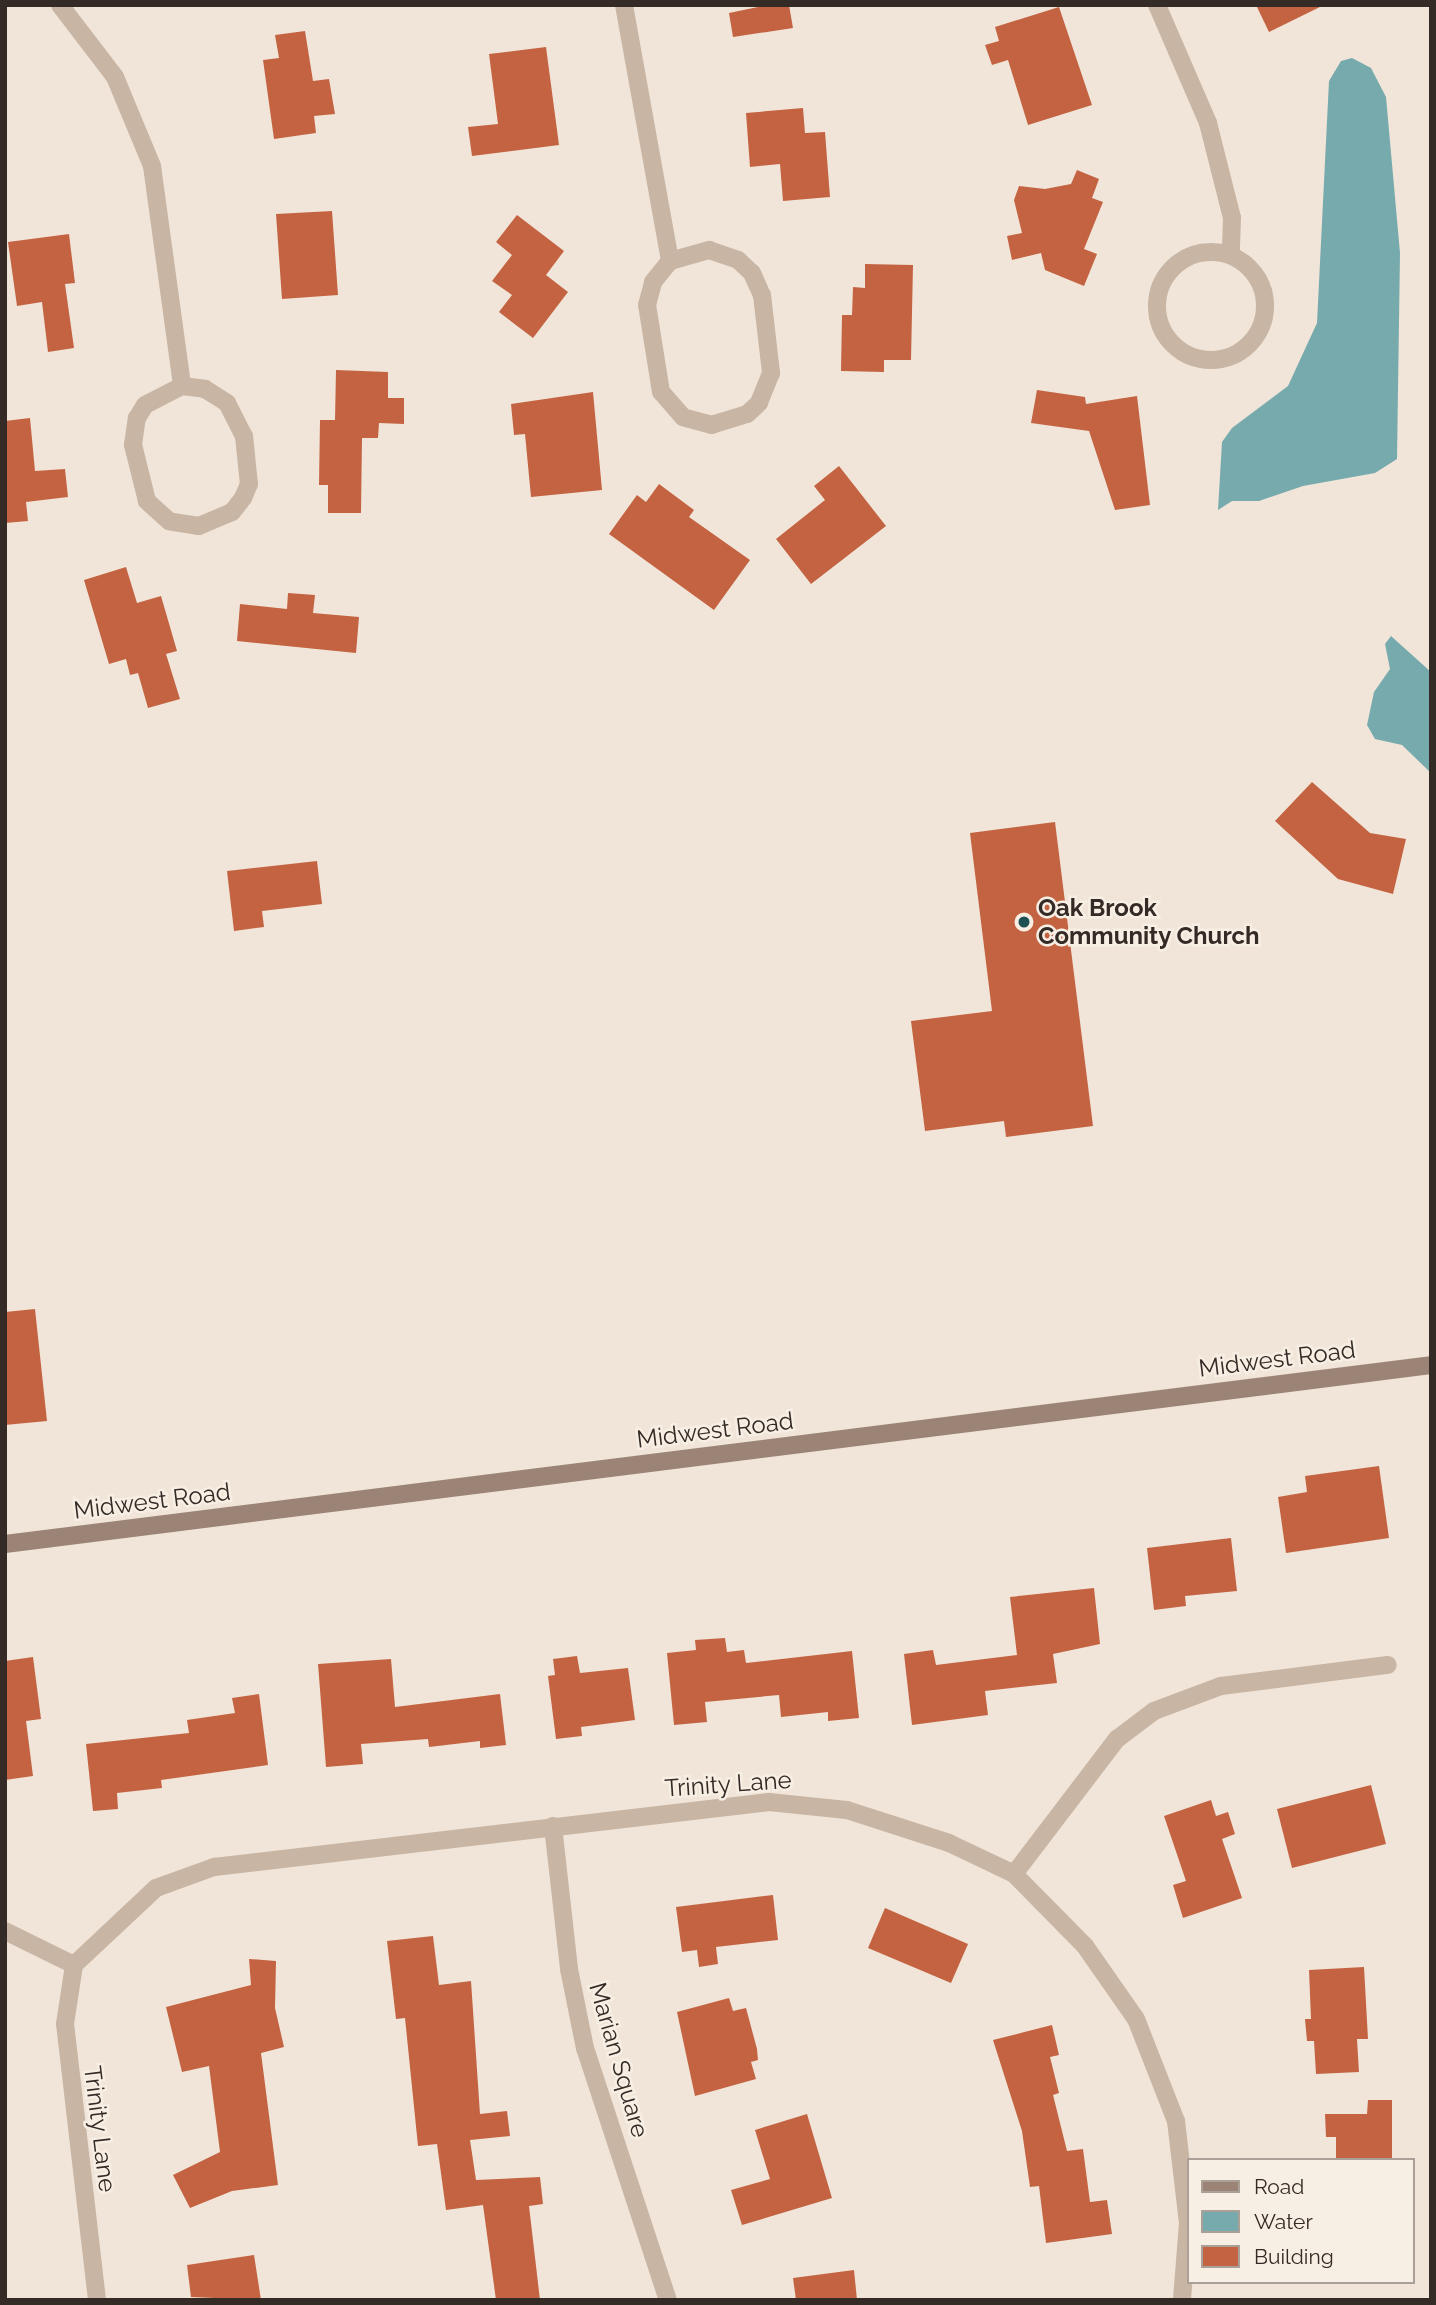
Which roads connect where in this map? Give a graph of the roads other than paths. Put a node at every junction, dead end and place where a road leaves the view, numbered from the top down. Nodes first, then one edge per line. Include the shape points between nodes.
1 (60, 5) edge
2 (624, 5) edge
3 (1157, 5) edge
4 (1231, 255) junction
5 (670, 261) junction
6 (182, 386) junction
7 (1431, 1365) edge
8 (5, 1544) edge
9 (1388, 1665) dead end
10 (553, 1826) junction
11 (1014, 1874) junction
12 (5, 1931) edge
13 (74, 1965) junction
14 (97, 2300) edge
15 (668, 2300) edge
16 (1182, 2300) edge

1 - 6 street via 115,77 152,166
2 - 5 street
3 - 4 street via 1208,123 1232,218
4 - 4 street via 1244,263 1261,287 1258,331 1237,352 1194,357 1175,345 1161,328 1161,284 1183,259 1215,252
5 - 5 street via 690,251 724,253 752,274 762,295 769,381 759,403 730,422 712,425 683,417 661,392 647,305 653,282
6 - 6 street via 205,389 227,403 244,436 248,484 243,498 232,512 200,526 169,521 147,502 133,445 137,418 145,405
7 - 8 main road, Midwest Road
9 - 11 street via 1221,1686 1154,1711 1117,1739
10 - 11 street, Trinity Lane via 722,1805 812,1804 890,1820
10 - 13 street, Trinity Lane via 183,1875 156,1888
10 - 15 street, Marian Square via 569,1969 585,2048
11 - 16 street, Trinity Lane via 1115,1985 1157,2062 1176,2121 1186,2176
12 - 13 street
13 - 14 street, Trinity Lane via 64,2040

